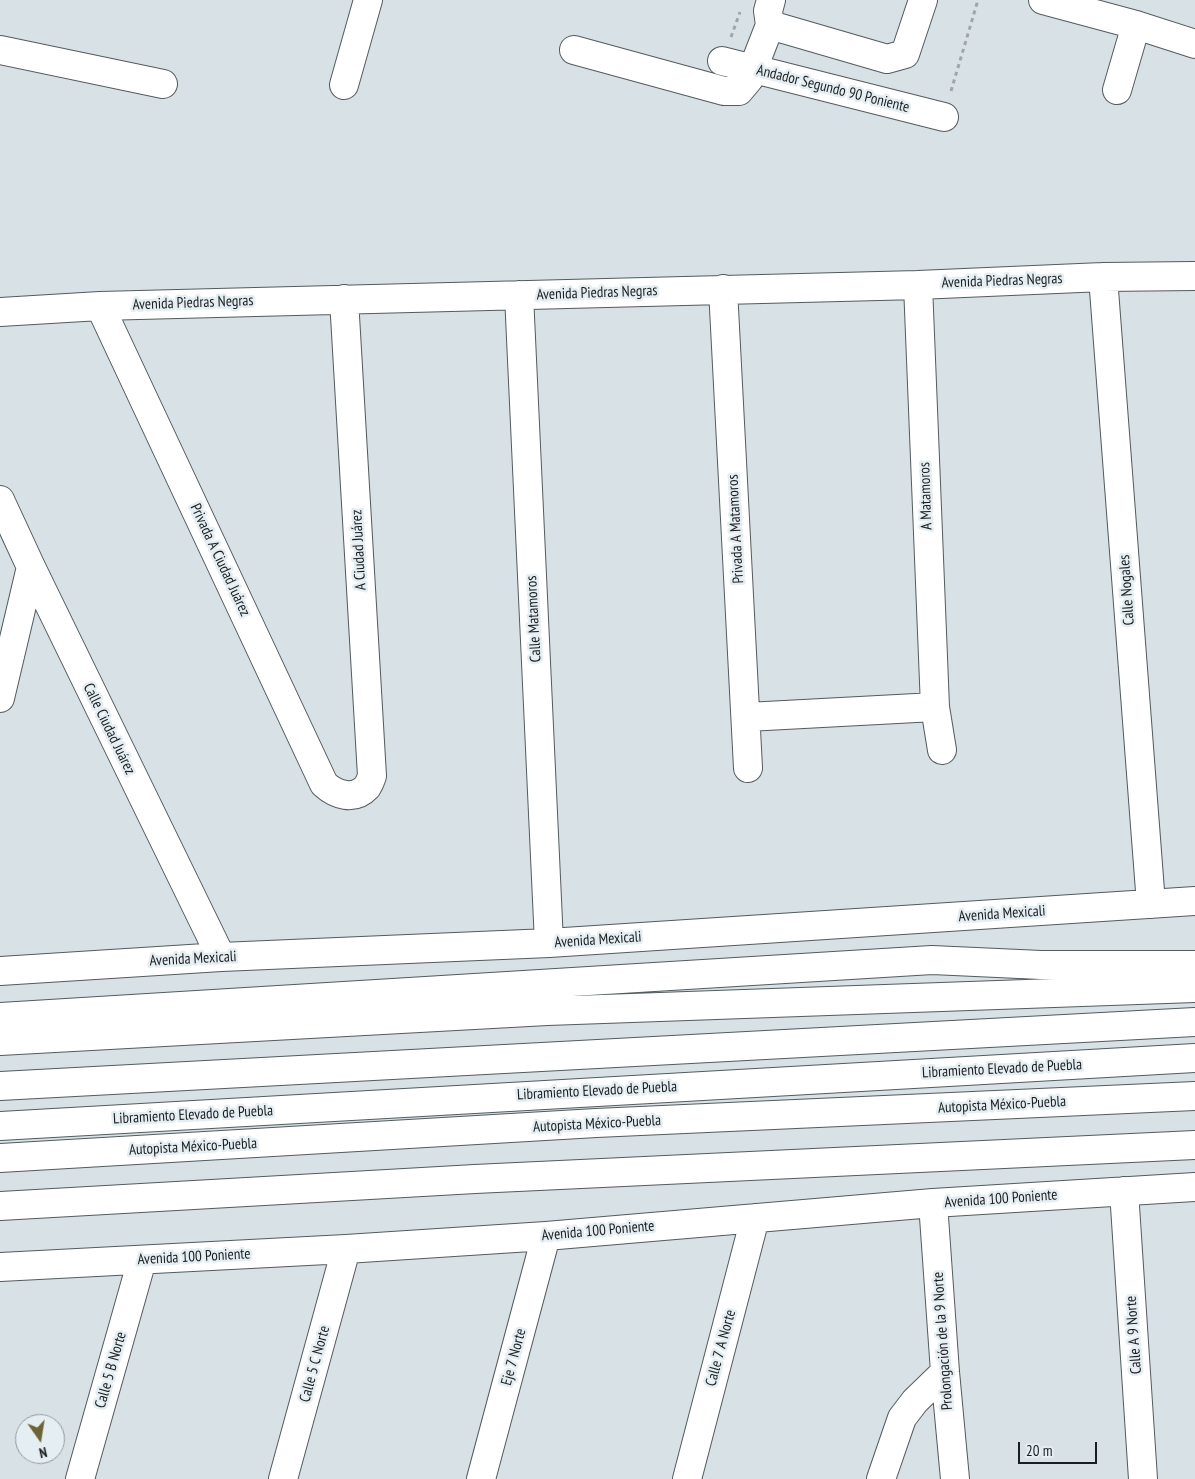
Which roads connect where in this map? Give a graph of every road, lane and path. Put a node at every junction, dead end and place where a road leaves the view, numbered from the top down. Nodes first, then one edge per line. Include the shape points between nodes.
1 (368, 0) edge
2 (923, 0) edge
3 (978, 0) edge
4 (1043, 0) edge
5 (1100, 8) edge
6 (770, 13) edge
7 (1136, 25) junction
8 (1195, 44) edge
9 (0, 50) edge
10 (574, 50) dead end
11 (722, 60) dead end
12 (753, 69) junction
13 (163, 84) dead end
14 (344, 85) dead end
15 (1117, 90) dead end
16 (944, 117) joint
17 (1195, 276) edge
18 (1103, 277) junction
19 (918, 285) junction
20 (723, 289) junction
21 (519, 295) junction
22 (344, 299) junction
23 (100, 306) junction
24 (0, 312) edge
25 (0, 500) edge
26 (31, 567) junction
27 (0, 698) edge
28 (935, 707) junction
29 (747, 717) junction
30 (942, 750) dead end
31 (748, 768) dead end
32 (355, 794) joint
33 (1195, 902) edge
34 (1151, 904) junction
35 (549, 943) junction
36 (221, 957) junction
37 (1195, 965) edge
38 (0, 971) edge
39 (1195, 988) edge
40 (0, 1017) edge
41 (1195, 1022) edge
42 (0, 1041) edge
43 (1195, 1058) edge
44 (0, 1086) edge
45 (1195, 1096) edge
46 (0, 1126) edge
47 (1195, 1145) edge
48 (0, 1158) edge
49 (1195, 1187) edge
50 (1124, 1191) junction
51 (933, 1204) junction
52 (0, 1206) edge
53 (755, 1218) junction
54 (546, 1236) junction
55 (346, 1249) junction
56 (142, 1260) junction
57 (0, 1267) edge
58 (945, 1372) junction
59 (80, 1479) edge
60 (283, 1479) edge
61 (482, 1479) edge
62 (687, 1479) edge
63 (881, 1479) edge
64 (955, 1479) edge
65 (1143, 1479) edge

1 - 14 main road
2 - 6 main road via 905,54 887,59
3 - 16 path
4 - 5 main road
5 - 7 main road
6 - 12 main road
7 - 8 main road
7 - 15 main road
9 - 13 main road
10 - 12 main road via 724,91 739,90 750,79
11 - 12 main road, Andador Segundo 90 Poniente
12 - 16 main road, Andador Segundo 90 Poniente
17 - 18 main road, Avenida Piedras Negras
18 - 19 main road, Avenida Piedras Negras
18 - 34 main road, Calle Nogales
19 - 20 main road, Avenida Piedras Negras
19 - 28 main road, A Matamoros
20 - 21 main road, Avenida Piedras Negras
20 - 29 main road, Privada A Matamoros
21 - 22 main road, Avenida Piedras Negras
21 - 35 main road, Calle Matamoros
22 - 23 main road, Avenida Piedras Negras
22 - 32 main road, A Ciudad Juárez via 372,776 367,787
23 - 24 main road, Avenida Piedras Negras
23 - 32 main road, Privada A Ciudad Juárez via 324,784 333,792
25 - 26 main road, Calle Ciudad Juárez
26 - 27 main road
26 - 36 main road, Calle Ciudad Juárez
28 - 29 main road
28 - 30 main road, A Matamoros
29 - 31 main road, Privada A Matamoros
33 - 34 main road, Avenida Mexicali
34 - 35 main road, Avenida Mexicali
35 - 36 main road, Avenida Mexicali
36 - 38 main road, Avenida Mexicali
37 - 40 main road via 1041,965 932,960
39 - 42 main road via 547,1011
41 - 44 main road
43 - 46 main road, Libramiento Elevado de Puebla
45 - 48 main road, Autopista México-Puebla via 596,1123
47 - 52 main road via 475,1179
49 - 50 main road, Avenida 100 Poniente
50 - 51 main road, Avenida 100 Poniente
50 - 65 main road, Calle A 9 Norte
51 - 53 main road, Avenida 100 Poniente
51 - 58 main road, Prolongación de la 9 Norte
53 - 54 main road, Avenida 100 Poniente
53 - 62 main road, Calle 7 A Norte
54 - 55 main road, Avenida 100 Poniente
54 - 61 main road, Eje 7 Norte
55 - 56 main road, Avenida 100 Poniente
55 - 60 main road, Calle 5 C Norte
56 - 57 main road, Avenida 100 Poniente
56 - 59 main road, Calle 5 B Norte
58 - 63 main road via 902,1418
58 - 64 main road, Prolongación de la 9 Norte

